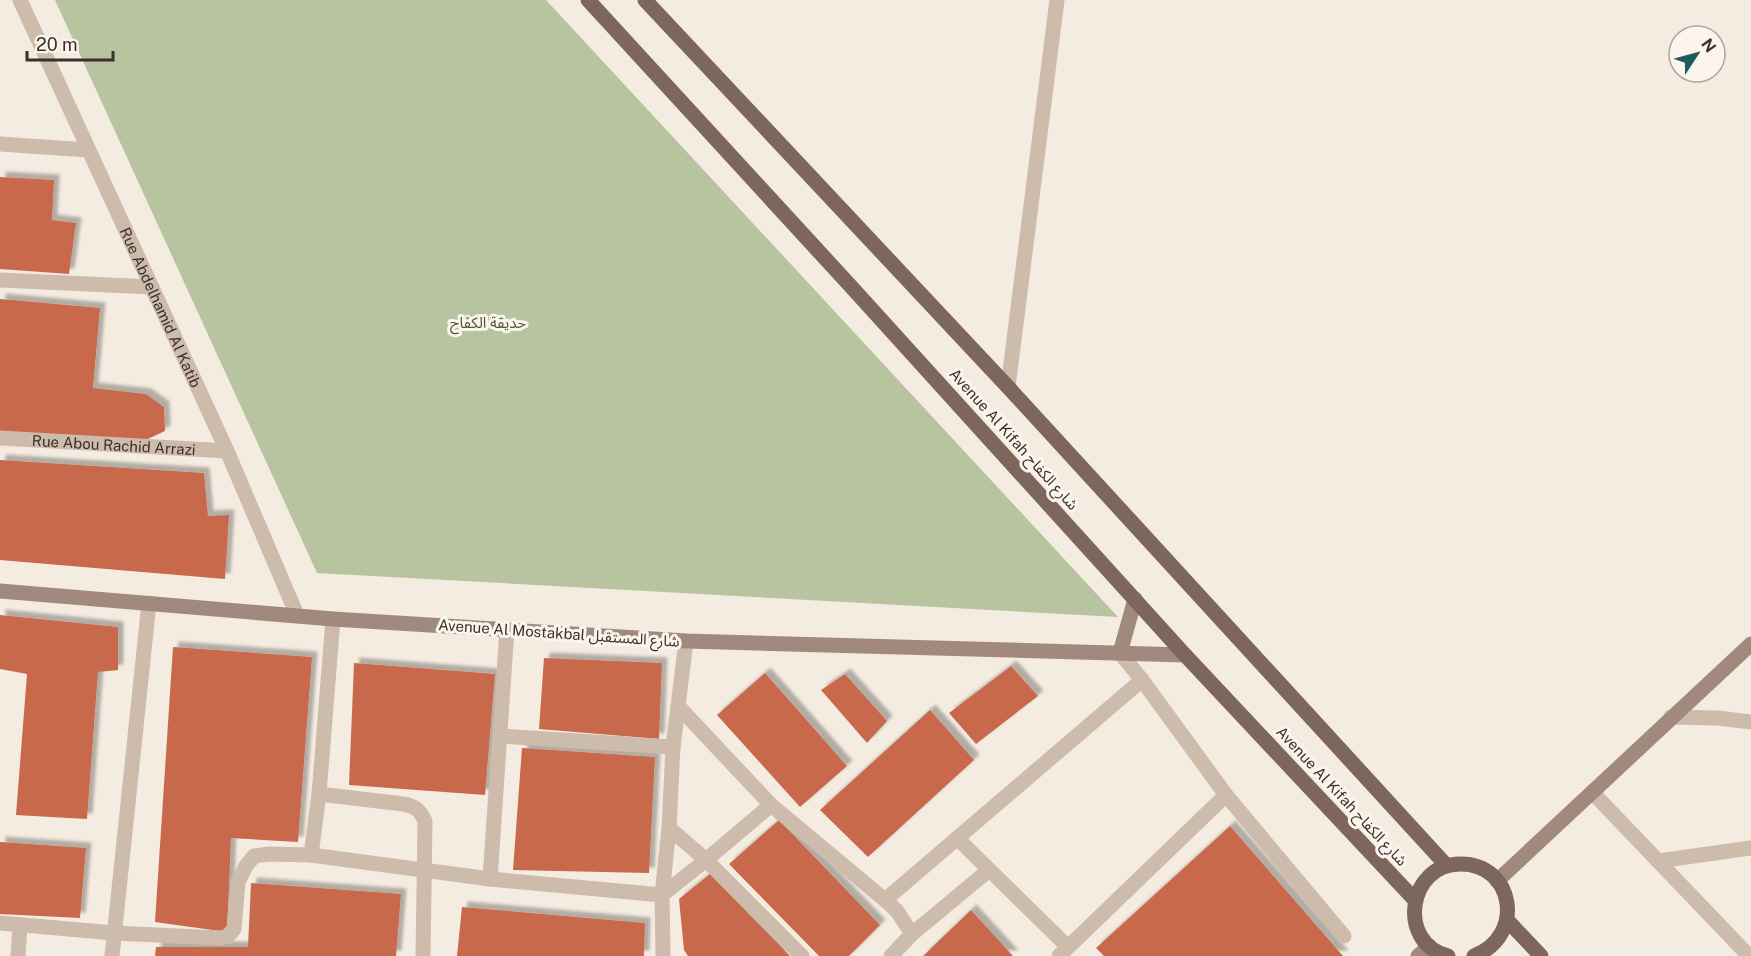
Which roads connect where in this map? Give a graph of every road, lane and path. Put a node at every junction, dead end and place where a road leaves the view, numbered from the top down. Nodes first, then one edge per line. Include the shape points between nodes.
1 (20, 0) edge
2 (588, 0) edge
3 (645, 0) edge
4 (1057, 0) edge
5 (0, 144) edge
6 (88, 150) junction
7 (0, 280) edge
8 (152, 287) junction
9 (1008, 387) junction
10 (0, 438) edge
11 (227, 451) junction
12 (0, 591) edge
13 (1135, 599) junction
14 (149, 603) junction
15 (297, 615) junction
16 (333, 619) junction
17 (507, 629) junction
18 (686, 641) junction
19 (1751, 644) edge
20 (1120, 653) junction
21 (1185, 655) junction
22 (1142, 680) junction
23 (678, 706) junction
24 (1671, 717) junction
25 (1751, 722) edge
26 (501, 736) junction
27 (673, 747) junction
28 (1592, 792) junction
29 (319, 794) junction
30 (1226, 795) junction
31 (771, 805) junction
32 (669, 828) junction
33 (957, 838) junction
34 (1751, 848) edge
35 (311, 855) junction
36 (706, 860) junction
37 (1658, 861) junction
38 (1447, 866) junction
39 (424, 870) junction
40 (989, 870) junction
41 (490, 879) junction
42 (1497, 880) junction
43 (662, 895) junction
44 (885, 900) junction
45 (1415, 900) junction
46 (1507, 920) junction
47 (0, 923) edge
48 (20, 925) junction
49 (114, 933) junction
50 (912, 934) junction
51 (1344, 936) dead end
52 (1423, 951) edge
53 (1064, 952) edge
54 (1483, 954) edge
55 (18, 956) edge
56 (112, 956) edge
57 (423, 956) edge
58 (663, 956) edge
59 (802, 956) edge
60 (891, 956) edge
61 (1448, 956) edge
62 (1541, 956) edge
63 (1749, 956) edge

1 - 6 street, Rue Abdelhamid Al Katib
2 - 13 main road, Avenue Al Kifah شارع الكفاح
3 - 9 main road, Avenue Al Kifah شارع الكفاح
4 - 9 street
5 - 6 street
6 - 8 street, Rue Abdelhamid Al Katib
7 - 8 street
8 - 11 street, Rue Abdelhamid Al Katib
9 - 38 main road, Avenue Al Kifah شارع الكفاح
10 - 11 street, Rue Abou Rachid Arrazi
11 - 15 street, Rue Abdelhamid Al Katib
12 - 14 street, Avenue Al Mostakbal شارع المستقبل
13 - 20 street
13 - 21 main road, Avenue Al Kifah شارع الكفاح
14 - 15 street, Avenue Al Mostakbal شارع المستقبل
14 - 49 street
15 - 16 street, Avenue Al Mostakbal شارع المستقبل
16 - 17 street, Avenue Al Mostakbal شارع المستقبل
16 - 29 street
17 - 18 street, Avenue Al Mostakbal شارع المستقبل
17 - 26 street
18 - 20 street, Avenue Al Mostakbal شارع المستقبل
18 - 23 street
19 - 24 street
20 - 21 street, Avenue Al Mostakbal شارع المستقبل
20 - 22 street
21 - 45 main road, Avenue Al Kifah شارع الكفاح
22 - 30 street
22 - 33 street
23 - 27 street
23 - 31 street
24 - 25 street
24 - 28 street
26 - 27 street
26 - 41 street
27 - 32 street
28 - 37 street
28 - 42 street
29 - 35 street
29 - 39 street via 403,804 420,811 425,821
30 - 51 street
30 - 53 street
31 - 36 street
31 - 44 street
32 - 36 street
32 - 43 street
33 - 40 street
33 - 44 street
34 - 37 street
35 - 39 street
35 - 49 street via 254,856 238,882 234,929 228,936
36 - 43 street
36 - 59 street
37 - 63 street
38 - 42 main road via 1474,866
38 - 45 main road via 1432,873
39 - 41 street
39 - 57 street
40 - 50 street
40 - 53 street
41 - 43 street
42 - 46 main road via 1508,906
43 - 58 street
44 - 50 street
45 - 52 main road
46 - 54 main road via 1496,944
46 - 62 main road
47 - 48 street
48 - 49 street
48 - 55 street
49 - 56 street
50 - 60 street
52 - 61 main road

